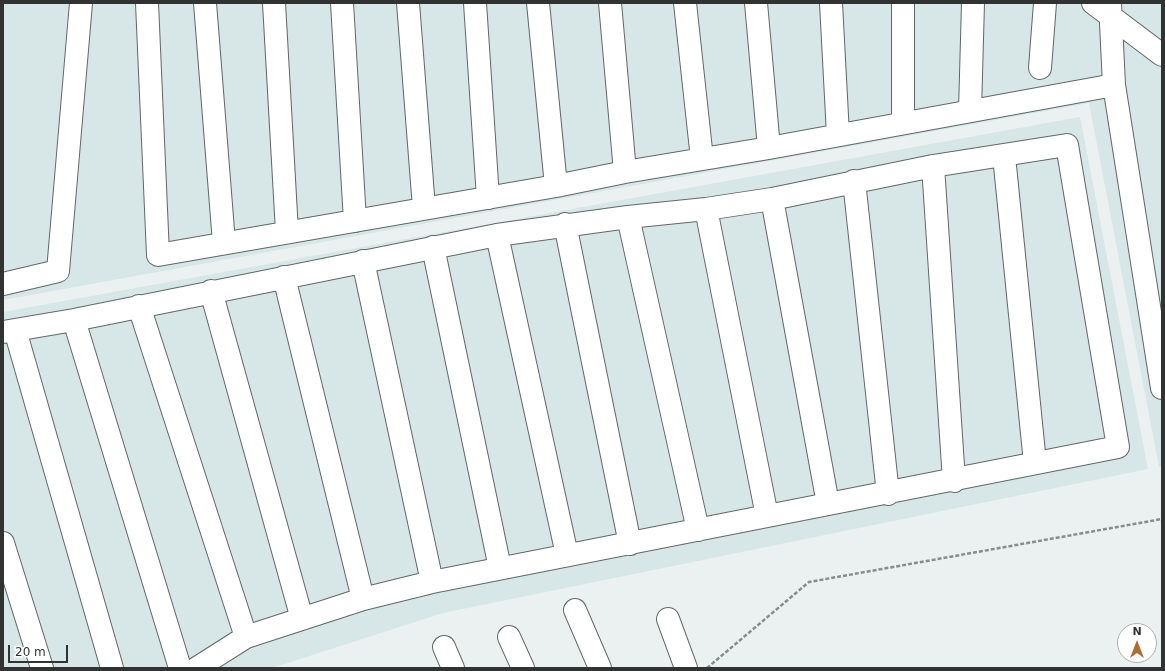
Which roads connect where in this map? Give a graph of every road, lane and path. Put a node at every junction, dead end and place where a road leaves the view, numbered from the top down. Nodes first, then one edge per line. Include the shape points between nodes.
1 (81, 3) edge
2 (147, 3) edge
3 (206, 3) edge
4 (274, 3) edge
5 (342, 3) edge
6 (408, 3) edge
7 (475, 3) edge
8 (538, 3) edge
9 (610, 3) edge
10 (685, 3) edge
11 (756, 3) edge
12 (831, 3) edge
13 (903, 3) edge
14 (973, 3) edge
15 (1045, 3) edge
16 (1093, 3) edge
17 (1110, 9) edge
18 (1162, 55) edge
19 (1040, 68) dead end
20 (1114, 85) junction
21 (970, 111) junction
22 (903, 123) junction
23 (838, 135) junction
24 (769, 148) junction
25 (1004, 156) junction
26 (702, 159) junction
27 (934, 166) junction
28 (625, 172) junction
29 (854, 181) junction
30 (556, 186) junction
31 (488, 198) junction
32 (772, 199) junction
33 (424, 208) junction
34 (706, 209) junction
35 (628, 217) junction
36 (355, 221) junction
37 (565, 224) junction
38 (287, 232) junction
39 (497, 234) junction
40 (224, 243) junction
41 (433, 247) junction
42 (363, 261) junction
43 (284, 277) junction
44 (3, 284) edge
45 (211, 291) junction
46 (140, 306) junction
47 (74, 320) junction
48 (9, 331) edge
49 (1162, 388) edge
50 (1035, 463) junction
51 (954, 481) junction
52 (888, 494) junction
53 (828, 504) junction
54 (767, 516) junction
55 (1162, 519) edge
56 (698, 530) junction
57 (3, 543) edge
58 (630, 544) junction
59 (567, 555) junction
60 (500, 568) junction
61 (432, 582) junction
62 (363, 599) junction
63 (575, 610) dead end
64 (302, 619) junction
65 (668, 619) dead end
66 (246, 637) junction
67 (509, 637) dead end
68 (444, 647) dead end
69 (42, 668) edge
70 (112, 668) edge
71 (180, 668) edge
72 (197, 668) edge
73 (453, 668) edge
74 (523, 668) edge
75 (600, 668) edge
76 (686, 668) edge
77 (707, 668) edge

1 - 44 lane via 58,271
2 - 40 lane via 158,255
3 - 40 lane
4 - 38 lane
5 - 36 lane
6 - 33 lane
7 - 31 lane
8 - 30 lane
9 - 28 lane
10 - 26 lane
11 - 24 lane
12 - 23 lane
13 - 22 lane
14 - 21 lane
15 - 19 lane
16 - 17 lane
17 - 18 lane
17 - 20 lane
20 - 21 lane
20 - 49 lane
21 - 22 lane
22 - 23 lane
23 - 24 lane
24 - 26 lane
25 - 27 lane
25 - 50 lane
25 - 50 lane via 1067,145 1118,448
26 - 28 lane
27 - 29 lane
27 - 51 lane
28 - 30 lane
29 - 32 lane
29 - 52 lane
30 - 31 lane
31 - 33 lane
32 - 34 lane
32 - 53 lane
33 - 36 lane
34 - 35 lane
34 - 54 lane
35 - 37 lane
35 - 56 lane
36 - 38 lane
37 - 39 lane
37 - 58 lane
38 - 40 lane
39 - 41 lane
39 - 59 lane
41 - 42 lane
41 - 60 lane
42 - 43 lane
42 - 61 lane
43 - 45 lane
43 - 62 lane
45 - 46 lane
45 - 64 lane
46 - 47 lane
46 - 66 lane
47 - 48 lane
47 - 71 lane
48 - 70 lane
50 - 51 lane
51 - 52 lane
52 - 53 lane
53 - 54 lane
54 - 56 lane
55 - 77 path via 809,582
56 - 58 lane
57 - 69 lane
58 - 59 lane
59 - 60 lane
60 - 61 lane
61 - 62 lane
62 - 64 lane
63 - 75 lane
64 - 66 lane
65 - 76 lane
66 - 72 lane
67 - 74 lane
68 - 73 lane

